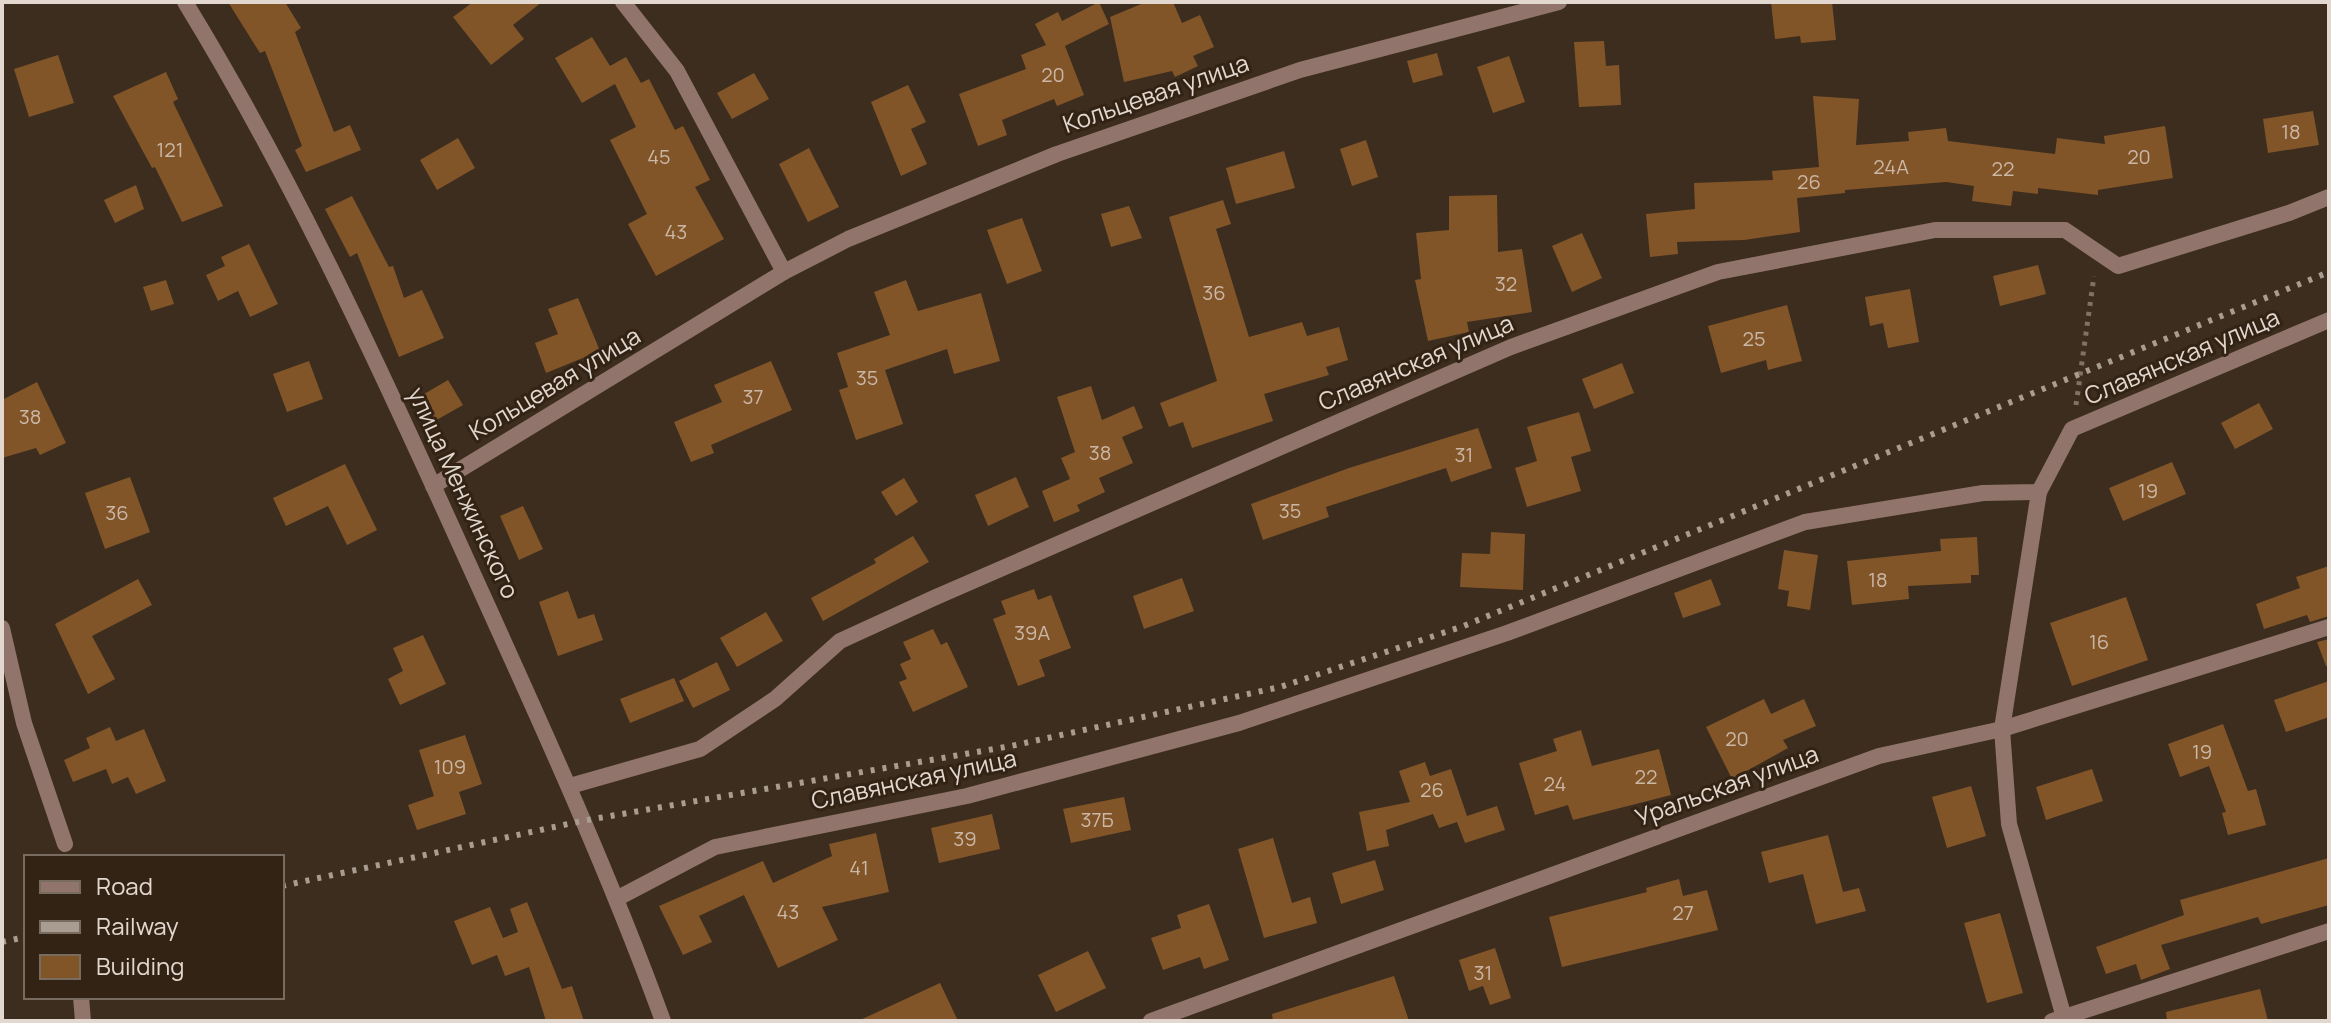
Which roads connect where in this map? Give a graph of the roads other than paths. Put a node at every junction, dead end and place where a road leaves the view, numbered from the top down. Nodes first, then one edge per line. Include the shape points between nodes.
1 (185, 2) edge
2 (623, 2) edge
3 (1559, 2) edge
4 (2329, 197) edge
5 (784, 272) junction
6 (2329, 320) edge
7 (433, 486) junction
8 (2039, 492) junction
9 (2329, 627) edge
10 (2, 628) edge
11 (2002, 729) junction
12 (570, 786) junction
13 (65, 844) dead end
14 (618, 898) junction
15 (2329, 931) edge
16 (81, 999) edge
17 (2060, 1020) edge
18 (83, 1021) edge
19 (663, 1021) edge
20 (1151, 1021) edge

1 - 7 street, улица Менжинского via 325,252
2 - 5 street via 677,71
3 - 5 street, Кольцевая улица via 1300,70 1057,154 848,239
4 - 12 street, Славянская улица via 2118,266 2065,230 1935,230 1718,272 1511,347 936,597 840,641 775,699 700,749
5 - 7 street, Кольцевая улица
6 - 8 street, Славянская улица via 2072,429
7 - 12 street, улица Менжинского
8 - 11 street
8 - 14 street, Славянская улица via 1983,493 1805,522 1507,633 1239,723 967,796 715,847
9 - 11 street, Уральская улица
10 - 13 street via 24,723
11 - 17 street via 2009,824
11 - 20 street, Уральская улица via 1879,756
12 - 14 street, улица Менжинского
14 - 19 street, улица Менжинского
15 - 17 street
16 - 18 street

